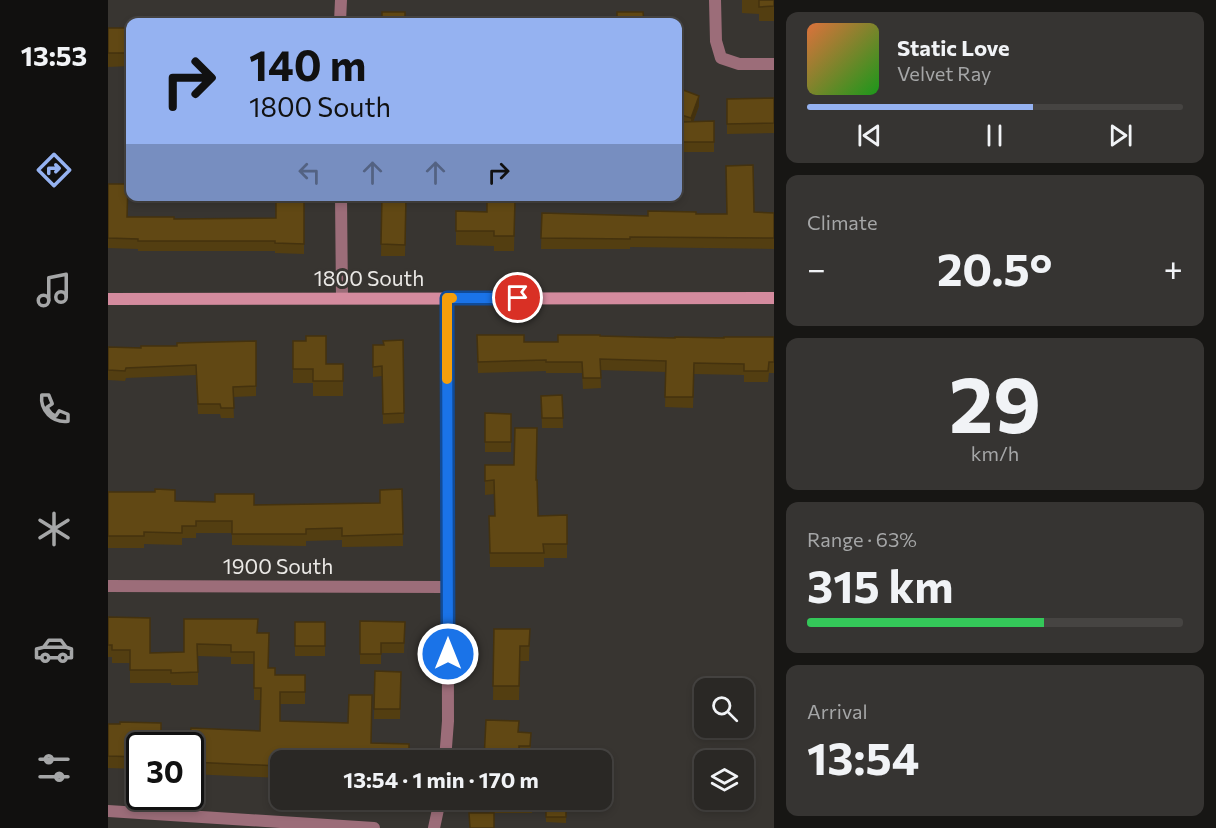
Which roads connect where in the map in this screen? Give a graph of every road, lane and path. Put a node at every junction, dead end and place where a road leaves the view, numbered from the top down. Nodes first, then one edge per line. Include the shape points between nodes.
1 (340, 0) edge
2 (715, 0) edge
3 (340, 18) edge
4 (774, 64) edge
5 (341, 201) edge
6 (342, 298) junction
7 (447, 298) junction
8 (774, 298) edge
9 (108, 299) edge
10 (108, 586) edge
11 (448, 587) junction
12 (446, 750) edge
13 (438, 810) edge
14 (108, 811) edge
15 (374, 828) edge
16 (434, 828) edge

1 - 3 street
2 - 4 street via 716,41 721,58 739,64
5 - 6 street
6 - 7 street, 1800 South
6 - 9 street, 1800 South
7 - 8 street, 1800 South
7 - 11 street
10 - 11 street, 1900 South
11 - 12 street
13 - 16 street
14 - 15 street

